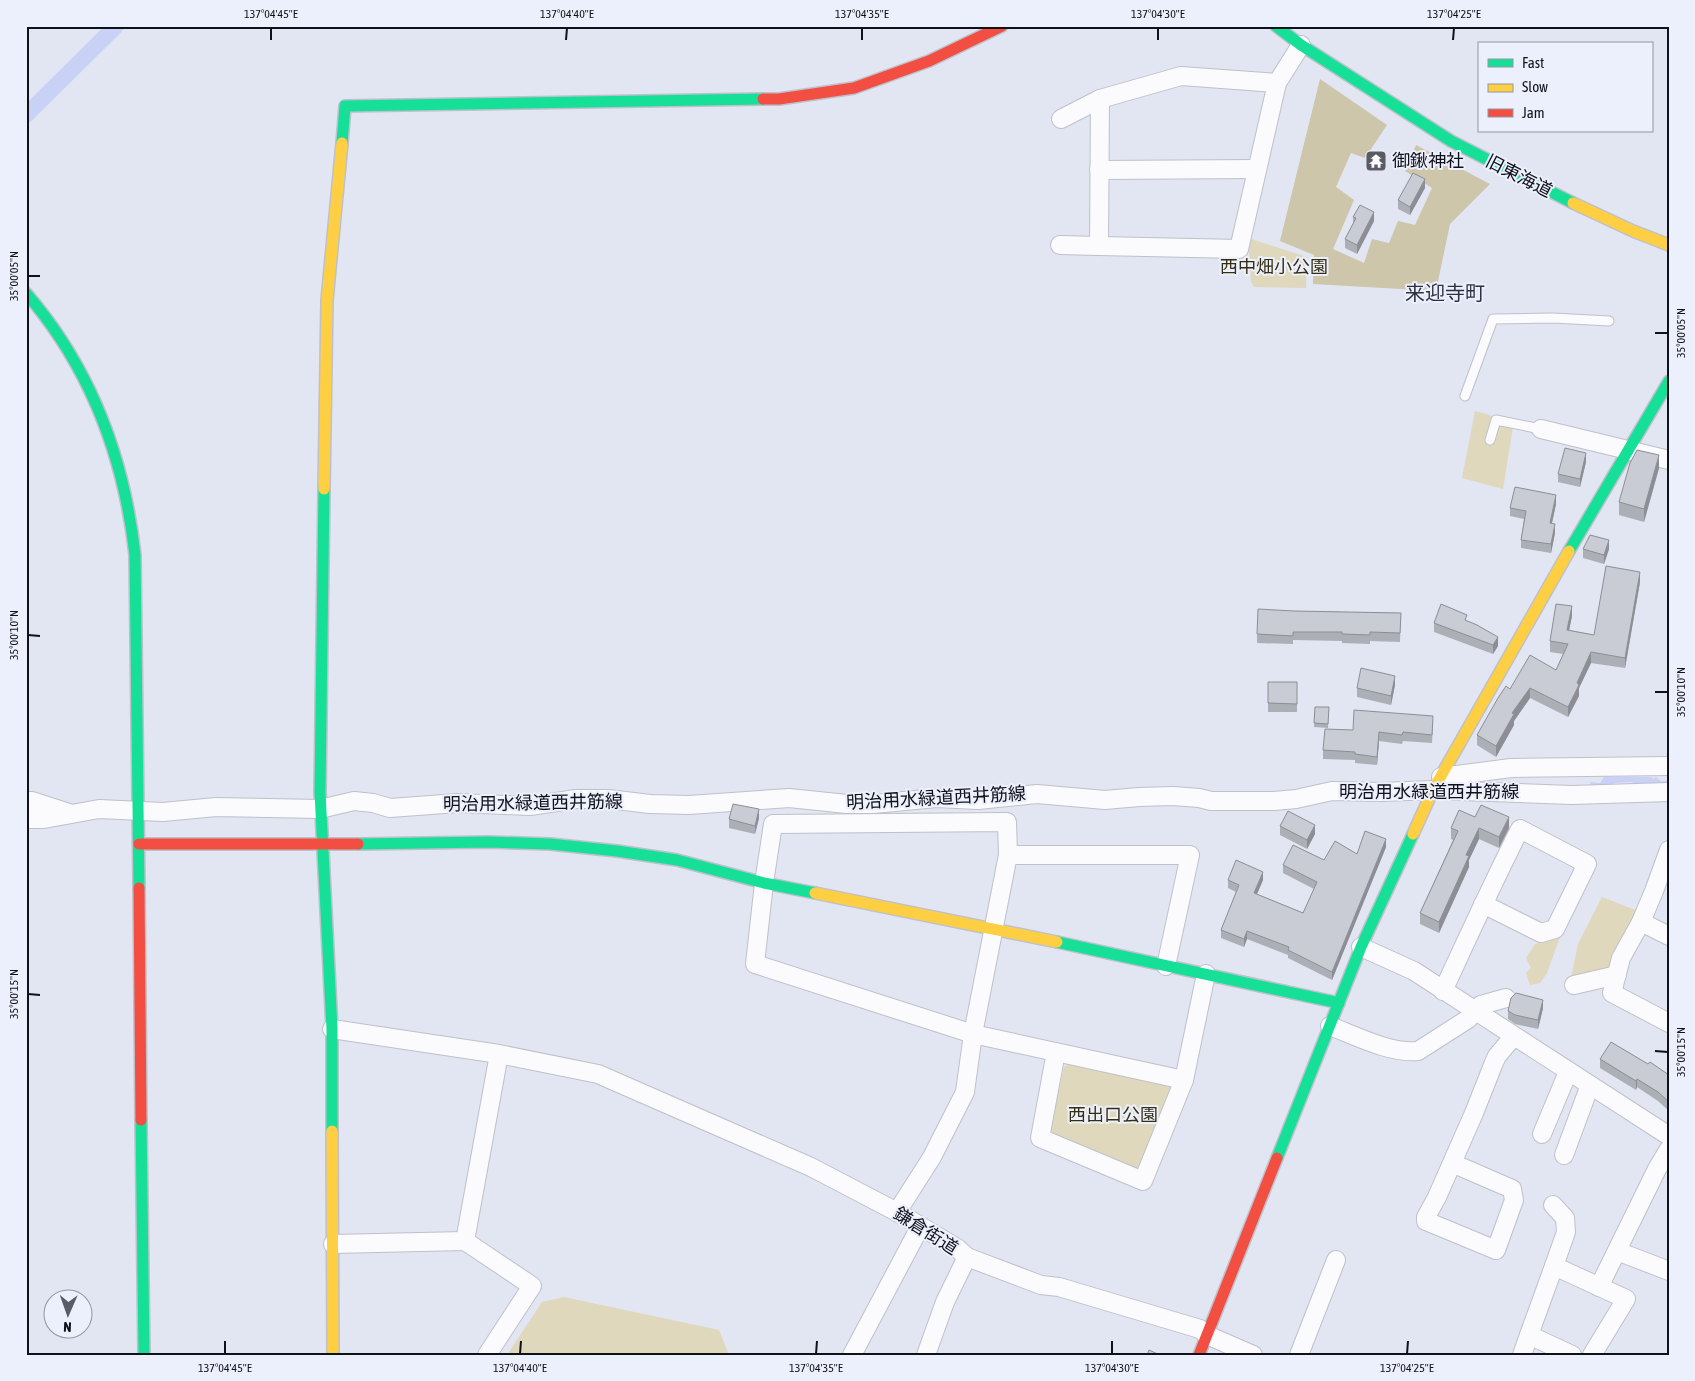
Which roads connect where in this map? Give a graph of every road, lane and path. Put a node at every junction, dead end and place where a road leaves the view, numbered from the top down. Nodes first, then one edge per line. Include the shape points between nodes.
1 (1002, 26) edge
2 (1276, 26) edge
3 (1299, 37) edge
4 (1276, 83) junction
5 (1100, 99) junction
6 (1060, 119) dead end
7 (1257, 169) junction
8 (1099, 170) junction
9 (1060, 245) dead end
10 (1669, 245) edge
11 (1099, 246) junction
12 (26, 293) edge
13 (1609, 321) dead end
14 (1669, 381) edge
15 (1465, 396) dead end
16 (1541, 429) joint
17 (1490, 440) dead end
18 (1628, 450) junction
19 (1669, 460) edge
20 (1669, 766) edge
21 (1437, 783) junction
22 (1669, 792) edge
23 (26, 801) edge
24 (320, 809) junction
25 (139, 811) junction
26 (70, 814) junction
27 (26, 819) edge
28 (139, 844) junction
29 (322, 844) junction
30 (1669, 850) edge
31 (1008, 855) junction
32 (764, 883) junction
33 (1483, 904) junction
34 (1641, 922) junction
35 (994, 928) junction
36 (1669, 936) edge
37 (1361, 947) junction
38 (1166, 966) junction
39 (1206, 974) junction
40 (1617, 975) junction
41 (1574, 985) dead end
42 (1443, 991) junction
43 (1506, 998) dead end
44 (1339, 1003) junction
45 (1474, 1012) junction
46 (1669, 1023) edge
47 (1330, 1026) junction
48 (332, 1029) junction
49 (972, 1034) junction
50 (1513, 1036) junction
51 (1056, 1052) junction
52 (499, 1054) junction
53 (1568, 1072) junction
54 (1184, 1080) junction
55 (1590, 1085) junction
56 (1542, 1134) dead end
57 (1669, 1136) edge
58 (1669, 1149) edge
59 (1564, 1155) dead end
60 (1452, 1163) junction
61 (1552, 1205) dead end
62 (897, 1212) junction
63 (920, 1227) junction
64 (465, 1241) junction
65 (333, 1244) junction
66 (1617, 1251) junction
67 (967, 1257) junction
68 (1336, 1260) dead end
69 (1554, 1266) junction
70 (1669, 1271) edge
71 (1600, 1287) junction
72 (1529, 1334) junction
73 (1207, 1335) junction
74 (144, 1355) edge
75 (334, 1355) edge
76 (487, 1355) edge
77 (852, 1355) edge
78 (926, 1355) edge
79 (1199, 1355) edge
80 (1253, 1355) edge
81 (1300, 1355) edge
82 (1522, 1355) edge
83 (1572, 1355) edge
84 (1592, 1355) edge

1 - 24 street via 929,61 854,88 779,99 345,106 327,300
2 - 3 street, 旧東海道
3 - 4 street
3 - 10 street, 旧東海道 via 1451,141 1555,195
4 - 5 street via 1180,76
4 - 7 street
5 - 6 street
5 - 8 street
7 - 8 street
7 - 11 street via 1239,249
8 - 11 street
9 - 11 street
12 - 25 street via 65,342 89,389 112,446 129,508 135,555
13 - 15 lane via 1493,319
14 - 18 street
16 - 17 lane via 1496,420
16 - 18 street
18 - 19 street
18 - 21 street
20 - 21 street via 1510,768
21 - 22 street, 明治用水緑道西井筋線 via 1572,795
21 - 24 street, 明治用水緑道西井筋線 via 1382,792 1332,792 1274,801 1211,801 1173,796 1106,800 1037,794 873,804 790,798 689,805 608,799 530,806 458,803 390,808 354,801
21 - 37 street
23 - 26 street
24 - 25 street, 明治用水緑道西井筋線 via 225,807
24 - 29 street
25 - 26 street, 明治用水緑道西井筋線 via 99,809
25 - 28 street
26 - 27 street, 明治用水緑道西井筋線
28 - 29 street
28 - 74 street
29 - 32 street via 550,844 677,860
29 - 48 street
30 - 34 street
31 - 32 street via 1007,822 774,824
31 - 35 street
31 - 38 street via 1190,854
32 - 35 street
32 - 49 street via 755,964
33 - 33 street via 1520,828 1587,864 1555,929 1541,932
33 - 42 street
34 - 36 street
34 - 40 street via 1621,958
35 - 38 street
35 - 49 street
37 - 42 street via 1414,971
37 - 44 street
38 - 39 street
39 - 44 street
39 - 54 street
40 - 41 street
40 - 46 street via 1612,993
42 - 45 street
43 - 45 street via 1481,1005
44 - 47 street
45 - 47 street via 1418,1051 1409,1052
45 - 50 street
47 - 73 street
48 - 52 street, 鎌倉街道
48 - 65 street
49 - 51 street
49 - 62 street via 965,1092 932,1157
50 - 53 street
50 - 60 street via 1493,1065
51 - 54 street
51 - 54 street via 1040,1138 1143,1181
52 - 62 street, 鎌倉街道 via 598,1074 811,1167
52 - 64 street
53 - 55 street
53 - 56 street
55 - 57 street
55 - 59 street
58 - 66 street
60 - 60 street via 1426,1221 1496,1250 1514,1200 1512,1189
61 - 69 street via 1565,1218 1566,1232
62 - 63 street, 鎌倉街道
63 - 67 street, 鎌倉街道
63 - 77 street
64 - 65 street
64 - 76 street via 532,1286
65 - 75 street
66 - 70 street
66 - 71 street
67 - 73 street, 鎌倉街道 via 1041,1285 1059,1287 1200,1329
67 - 78 street via 945,1302
68 - 81 street
69 - 71 street
69 - 72 street
71 - 84 street via 1626,1299
72 - 82 street
72 - 83 street
73 - 79 street
73 - 80 street, 鎌倉街道

